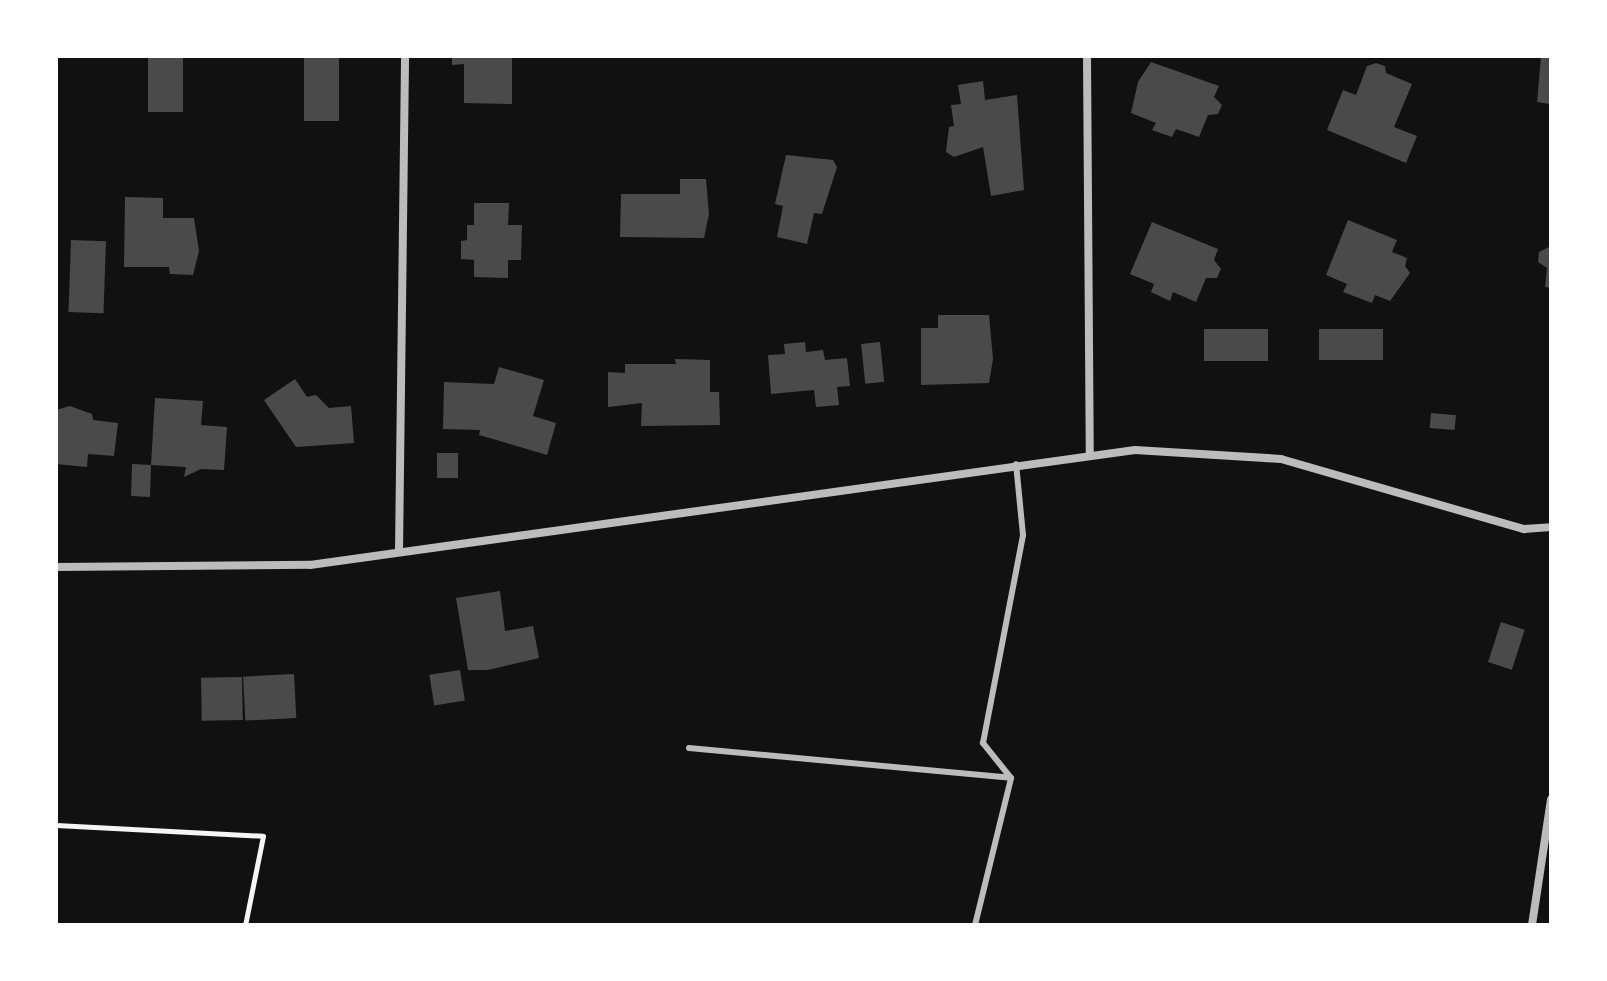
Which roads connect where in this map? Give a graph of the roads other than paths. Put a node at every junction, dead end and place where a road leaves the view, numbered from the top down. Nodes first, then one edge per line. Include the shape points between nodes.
1 (405, 56) edge
2 (1087, 56) edge
3 (1090, 454) junction
4 (1016, 464) junction
5 (1551, 527) edge
6 (399, 552) junction
7 (56, 567) edge
8 (689, 748) dead end
9 (1011, 778) junction
10 (1551, 799) edge
11 (1548, 842) edge
12 (975, 925) edge
13 (1532, 925) edge

1 - 6 street
2 - 3 street
3 - 4 street
3 - 5 street via 1135,450 1281,459 1524,529
4 - 6 street
4 - 9 lane via 1023,535 983,743
6 - 7 street via 310,565
8 - 9 lane
9 - 12 lane
10 - 11 street
11 - 13 street

